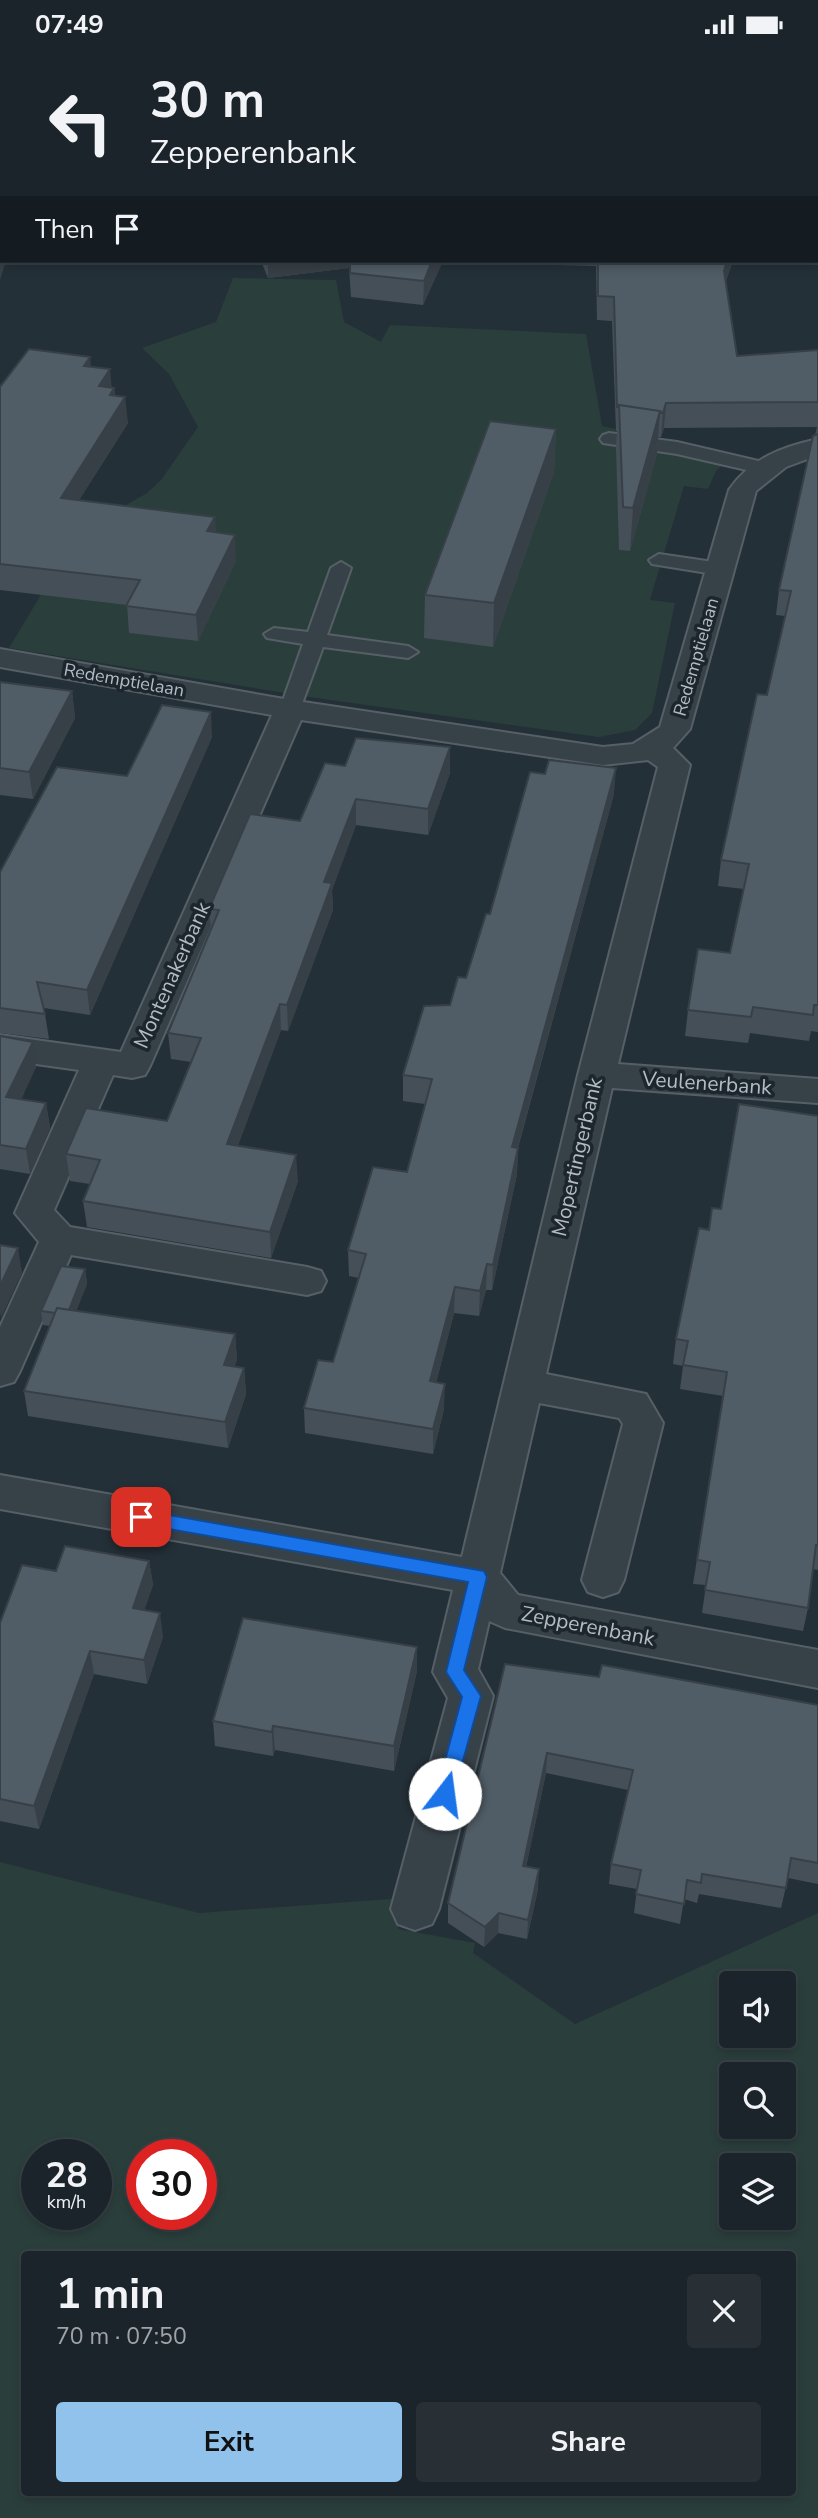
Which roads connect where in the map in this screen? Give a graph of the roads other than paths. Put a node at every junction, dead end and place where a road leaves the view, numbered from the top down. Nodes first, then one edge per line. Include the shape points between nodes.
1 (609, 439) dead end
2 (818, 447) edge
3 (764, 468) junction
4 (659, 561) dead end
5 (341, 568) dead end
6 (720, 569) junction
7 (274, 634) dead end
8 (313, 641) junction
9 (408, 652) dead end
10 (0, 658) edge
11 (290, 709) junction
12 (653, 748) junction
13 (0, 1047) edge
14 (101, 1061) junction
15 (596, 1075) junction
16 (818, 1091) edge
17 (59, 1239) junction
18 (307, 1281) dead end
19 (0, 1371) edge
20 (525, 1385) junction
21 (0, 1492) edge
22 (478, 1577) junction
23 (603, 1580) dead end
24 (818, 1669) edge
25 (415, 1909) dead end

1 - 3 lane via 677,448
2 - 3 street, Redemptielaan
3 - 6 street, Redemptielaan via 743,490
4 - 6 lane
5 - 8 lane
6 - 12 street, Redemptielaan via 675,729
7 - 8 lane
8 - 9 lane
8 - 11 lane
10 - 11 street, Redemptielaan
11 - 12 street, Redemptielaan via 603,756
11 - 14 street, Montenakerbank via 132,1066
12 - 15 street, Mopertingerbank via 674,765
13 - 14 street
14 - 17 street via 34,1213
15 - 16 street, Veulenerbank
15 - 20 street, Mopertingerbank
17 - 18 street
17 - 19 street
20 - 22 street, Mopertingerbank
20 - 23 street via 632,1405 643,1423
21 - 22 street
22 - 24 street, Zepperenbank via 505,1610
22 - 25 street, Mopertingerbank via 455,1672 471,1696

